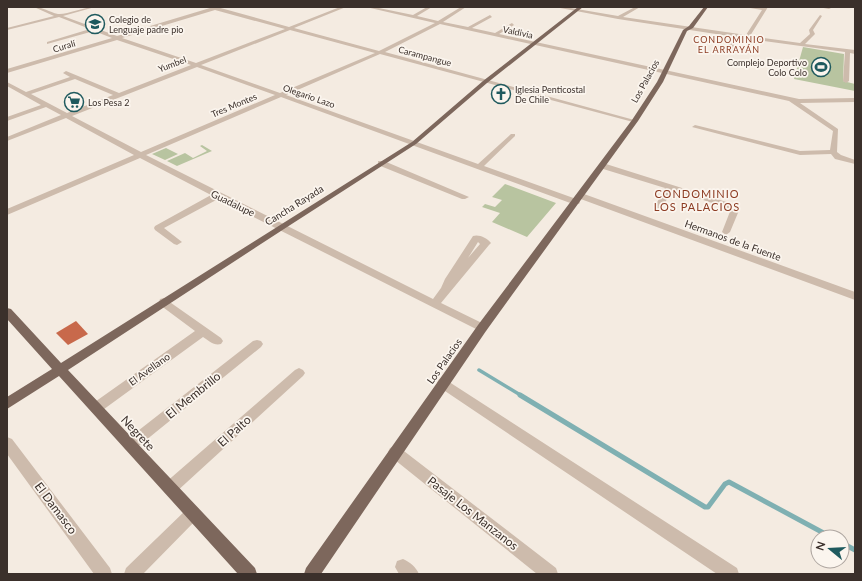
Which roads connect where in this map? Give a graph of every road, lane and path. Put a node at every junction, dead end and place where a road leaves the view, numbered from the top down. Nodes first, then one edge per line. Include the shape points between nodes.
1 (36, 7) edge
2 (93, 7) edge
3 (214, 7) edge
4 (344, 7) edge
5 (368, 7) edge
6 (430, 7) edge
7 (464, 7) edge
8 (557, 7) edge
9 (638, 7) edge
10 (706, 7) edge
11 (746, 7) edge
12 (820, 7) edge
13 (765, 8) edge
14 (830, 8) edge
15 (578, 9) edge
16 (826, 14) dead end
17 (59, 16) junction
18 (490, 16) dead end
19 (820, 16) dead end
20 (413, 17) junction
21 (618, 18) junction
22 (438, 23) junction
23 (512, 24) dead end
24 (688, 28) junction
25 (7, 29) edge
26 (95, 29) junction
27 (290, 29) junction
28 (468, 29) junction
29 (495, 35) junction
30 (732, 35) junction
31 (747, 37) junction
32 (117, 38) junction
33 (49, 43) dead end
34 (533, 43) junction
35 (802, 44) junction
36 (848, 51) junction
37 (730, 52) dead end
38 (855, 52) edge
39 (379, 53) junction
40 (197, 65) junction
41 (7, 71) edge
42 (665, 72) junction
43 (847, 72) junction
44 (66, 73) dead end
45 (855, 73) edge
46 (75, 77) junction
47 (846, 81) dead end
48 (485, 82) junction
49 (8, 86) edge
50 (26, 94) junction
51 (118, 95) junction
52 (279, 96) junction
53 (791, 99) junction
54 (855, 100) edge
55 (47, 105) junction
56 (67, 115) junction
57 (7, 119) edge
58 (636, 121) junction
59 (695, 127) dead end
60 (513, 135) dead end
61 (9, 137) edge
62 (414, 143) junction
63 (833, 152) junction
64 (139, 155) junction
65 (855, 162) edge
66 (381, 164) junction
67 (603, 166) junction
68 (479, 167) junction
69 (670, 187) junction
70 (218, 195) junction
71 (465, 198) dead end
72 (579, 199) junction
73 (658, 208) dead end
74 (7, 212) edge
75 (281, 227) junction
76 (726, 232) dead end
77 (178, 242) dead end
78 (446, 289) junction
79 (855, 296) edge
80 (164, 302) junction
81 (435, 304) junction
82 (7, 312) edge
83 (482, 328) junction
84 (203, 331) junction
85 (217, 341) dead end
86 (257, 344) dead end
87 (61, 370) junction
88 (299, 373) dead end
89 (443, 383) junction
90 (7, 404) edge
91 (96, 408) junction
92 (7, 443) edge
93 (130, 445) junction
94 (395, 452) junction
95 (170, 488) junction
96 (193, 513) junction
97 (104, 574) edge
98 (132, 574) edge
99 (249, 574) edge
100 (312, 574) edge
101 (550, 574) edge
102 (731, 574) edge

1 - 17 street, Olegario Lazo
2 - 17 street
3 - 27 street, Carampangue
3 - 32 street, Curalí
4 - 27 street, Yumbel
5 - 20 street, Valdivia
6 - 20 street
7 - 22 street, Tres Montes
8 - 15 street
9 - 21 street
10 - 24 main road, Los Palacios
11 - 13 street
12 - 14 street
13 - 31 street
14 - 16 street
15 - 21 street
15 - 34 main road, Cancha Rayada
17 - 25 street
17 - 26 street, Olegario Lazo
18 - 28 street
19 - 35 street via 811,30 813,34
20 - 22 street, Valdivia
21 - 24 street
22 - 28 street, Valdivia
22 - 39 street, Tres Montes
23 - 29 street
24 - 30 street
24 - 42 main road, Los Palacios
26 - 32 street, Olegario Lazo
26 - 33 street
27 - 39 street, Carampangue
27 - 40 street, Yumbel
28 - 29 street, Valdivia
29 - 34 street, Valdivia
30 - 31 street
30 - 37 street
31 - 35 street
32 - 40 street, Olegario Lazo
32 - 41 street, Curalí
34 - 42 street, Valdivia
34 - 48 main road, Cancha Rayada
35 - 36 street
36 - 38 street
36 - 43 street
39 - 48 street, Carampangue
39 - 52 street, Tres Montes
40 - 51 street, Yumbel
40 - 52 street, Olegario Lazo
42 - 53 street, Valdivia
42 - 58 main road, Los Palacios
43 - 45 street
43 - 47 street
44 - 46 street
46 - 50 street
46 - 51 street
48 - 58 street, Carampangue
48 - 62 main road, Cancha Rayada
49 - 50 street, Guadalupe
50 - 55 street, Guadalupe
51 - 56 street, Yumbel
52 - 62 street, Olegario Lazo
52 - 64 street, Tres Montes
53 - 54 street, Valdivia
53 - 63 street via 836,130
55 - 56 street, Guadalupe
55 - 57 street
56 - 61 street, Yumbel
56 - 64 street, Guadalupe
58 - 67 main road, Los Palacios
59 - 63 street via 800,154
60 - 68 street
62 - 66 main road, Cancha Rayada
62 - 68 street, Olegario Lazo
63 - 65 street via 838,157
64 - 70 street, Guadalupe
64 - 74 street, Tres Montes
66 - 71 street
66 - 75 main road, Cancha Rayada
67 - 69 street
67 - 72 main road, Los Palacios
68 - 72 street, Olegario Lazo
69 - 73 street
69 - 76 street via 736,208
70 - 75 street, Guadalupe
70 - 77 street via 158,228
72 - 79 street, Hermanos de la Fuente
72 - 83 main road, Los Palacios
75 - 80 main road, Cancha Rayada
75 - 81 street, Guadalupe
78 - 78 street via 453,283 486,243 476,238 448,281
78 - 81 street
80 - 84 street
80 - 87 main road, Cancha Rayada
81 - 83 street, Guadalupe
82 - 87 main road, Negrete
83 - 89 main road, Los Palacios
84 - 85 street
84 - 91 street, El Avellano
86 - 93 street, El Membrillo
87 - 90 main road, Cancha Rayada
87 - 91 main road, Negrete
88 - 95 street, El Palto
89 - 94 main road, Los Palacios
89 - 102 street
91 - 93 main road, Negrete
92 - 97 street, El Damasco
93 - 95 main road, Negrete
94 - 100 main road, Los Palacios
94 - 101 street, Pasaje Los Manzanos
95 - 96 main road, Negrete
96 - 98 street
96 - 99 main road, Negrete

